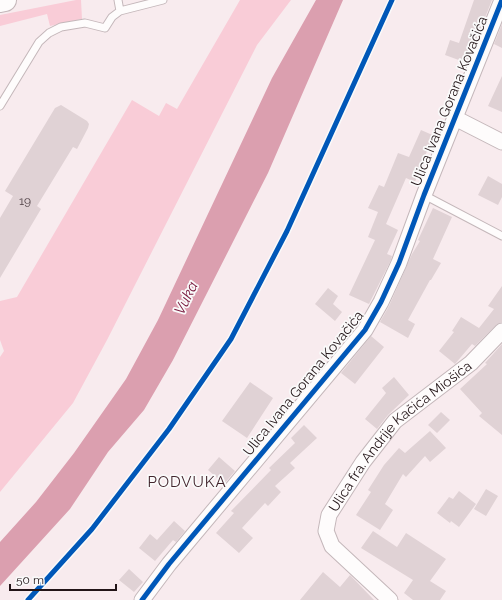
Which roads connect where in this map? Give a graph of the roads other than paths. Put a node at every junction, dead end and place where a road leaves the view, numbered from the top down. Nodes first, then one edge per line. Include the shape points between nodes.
1 (5, 0) edge
2 (118, 0) edge
3 (163, 0) edge
4 (502, 0) edge
5 (0, 1) edge
6 (120, 11) junction
7 (0, 106) edge
8 (455, 118) junction
9 (502, 142) edge
10 (424, 195) junction
11 (502, 236) edge
12 (502, 331) edge
13 (142, 600) edge
14 (390, 600) edge

1 - 5 main road
2 - 6 lane
3 - 6 lane
4 - 8 street, Ulica Ivana Gorana Kovačića
6 - 7 lane via 112,17 105,28 85,23 61,27 49,33 39,42
8 - 9 street
8 - 10 street, Ulica Ivana Gorana Kovačića
10 - 11 lane
10 - 13 street, Ulica Ivana Gorana Kovačića via 400,263 365,330 169,564
12 - 14 street, Ulica fra. Andrije Kačića Miošića via 471,363 395,421 362,462 329,515 326,531 332,546

